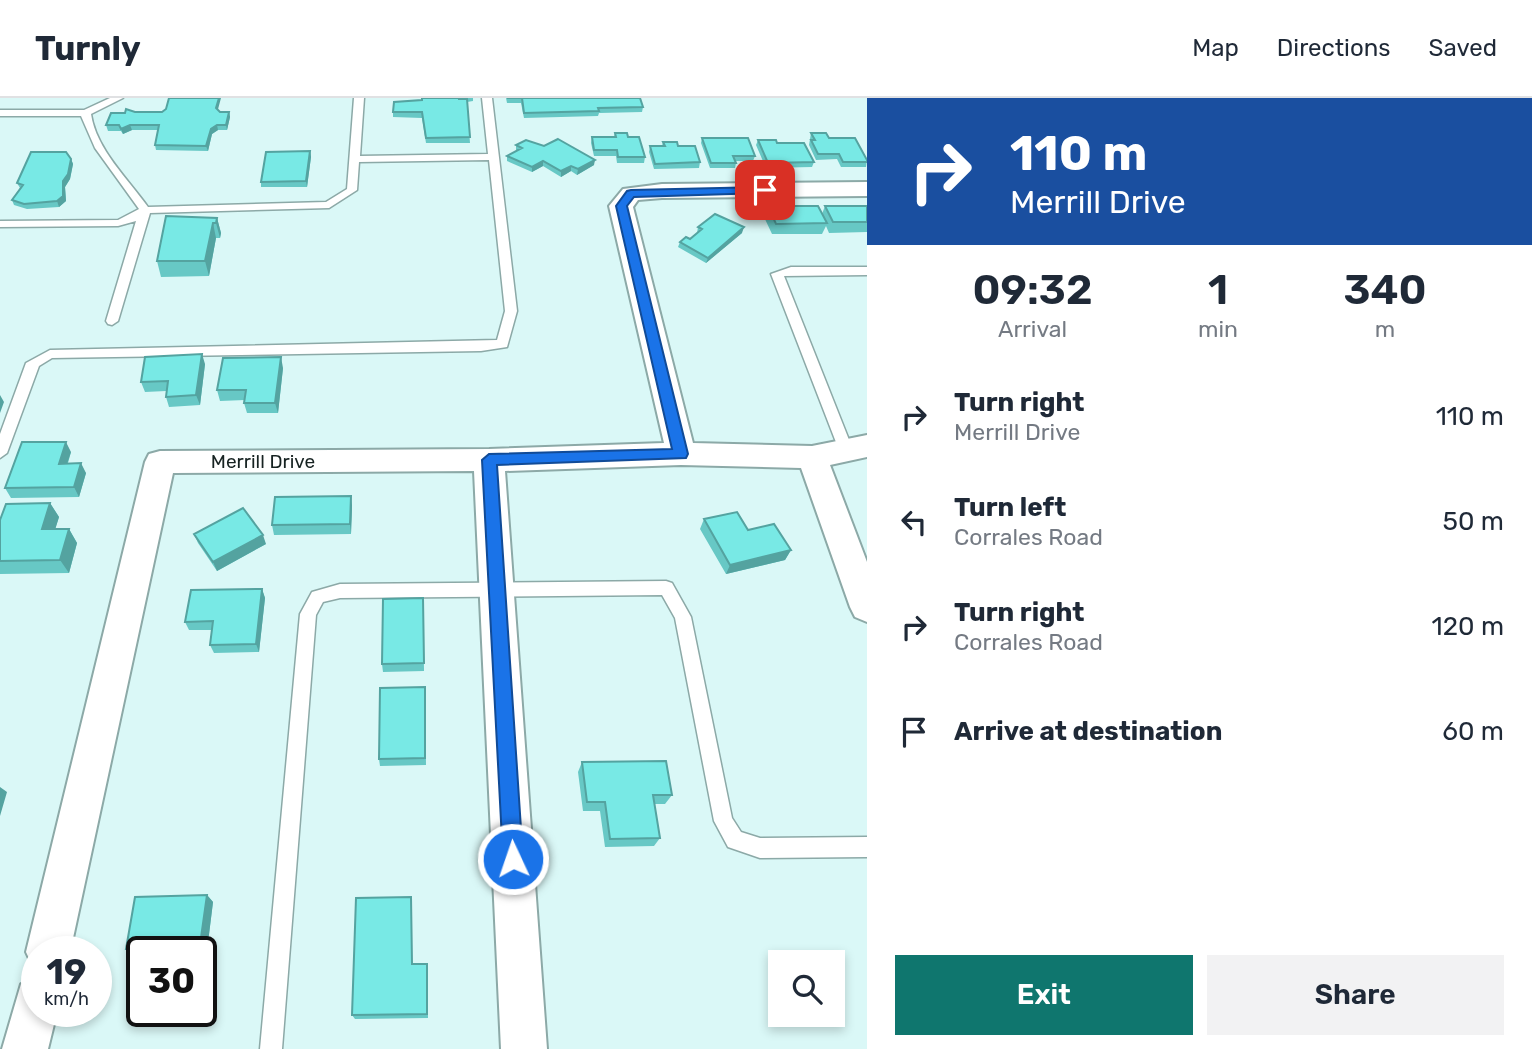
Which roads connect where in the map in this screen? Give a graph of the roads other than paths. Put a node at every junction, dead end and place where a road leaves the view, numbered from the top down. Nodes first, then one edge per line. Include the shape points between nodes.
1 (118, 98) edge
2 (359, 98) edge
3 (488, 98) edge
4 (0, 113) edge
5 (86, 113) junction
6 (494, 156) junction
7 (354, 159) junction
8 (867, 189) edge
9 (145, 210) junction
10 (0, 224) edge
11 (867, 271) edge
12 (112, 321) dead end
13 (856, 448) edge
14 (0, 453) edge
15 (681, 454) junction
16 (812, 457) junction
17 (489, 460) junction
18 (497, 589) junction
19 (867, 607) edge
20 (867, 847) edge
21 (52, 936) edge
22 (30, 1027) edge
23 (25, 1049) edge
24 (271, 1049) edge
25 (524, 1049) edge

1 - 5 lane
2 - 7 lane
3 - 6 lane
4 - 5 lane
5 - 9 lane via 85,121 96,141
6 - 7 lane
6 - 14 lane via 511,311 502,344 50,354 33,363
7 - 9 lane via 352,190 329,205
8 - 15 street via 652,192 631,194 621,206
9 - 10 lane via 118,223
9 - 12 lane
11 - 13 lane via 777,274
13 - 16 street, Merrill Drive
15 - 16 street, Merrill Drive
15 - 17 street, Merrill Drive
16 - 19 street
17 - 18 street
17 - 21 street, Merrill Drive via 160,462
18 - 20 lane via 666,588 683,617 723,821 735,840 760,848
18 - 24 lane via 340,591 318,597 308,614
18 - 25 street
22 - 23 street

